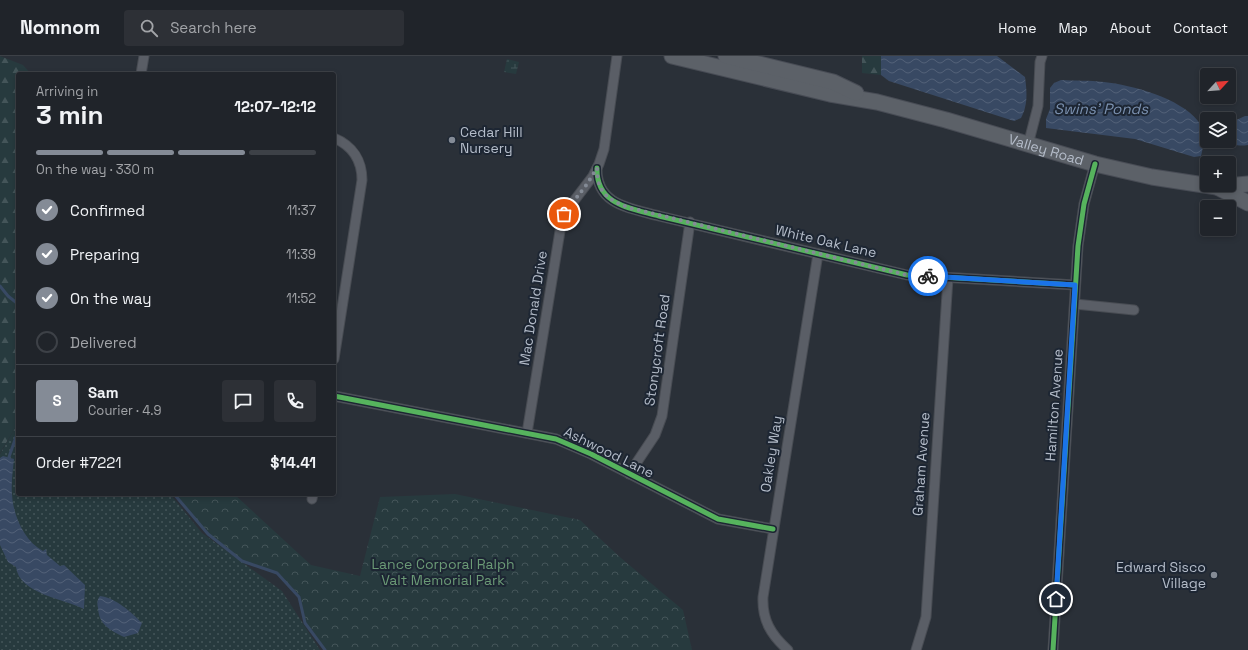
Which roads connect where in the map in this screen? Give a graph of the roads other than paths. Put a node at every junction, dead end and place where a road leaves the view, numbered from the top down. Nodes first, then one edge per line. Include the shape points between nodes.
1 (144, 56) edge
2 (617, 56) edge
3 (672, 56) edge
4 (726, 56) edge
5 (1042, 56) edge
6 (141, 72) edge
7 (878, 102) junction
8 (336, 139) edge
9 (1028, 144) junction
10 (1095, 164) junction
11 (597, 168) junction
12 (1200, 184) edge
13 (1248, 184) edge
14 (1236, 185) edge
15 (1227, 192) edge
16 (1248, 203) edge
17 (690, 222) junction
18 (818, 254) junction
19 (948, 278) junction
20 (1075, 285) junction
21 (1075, 304) junction
22 (1134, 310) dead end
23 (336, 346) edge
24 (336, 396) edge
25 (527, 432) junction
26 (629, 474) junction
27 (773, 529) junction
28 (788, 650) edge
29 (916, 650) edge
30 (1053, 650) edge

1 - 6 street
2 - 11 street, Mac Donald Drive via 604,149
3 - 7 main road, Valley Road via 830,94
4 - 7 main road, Valley Road via 833,82
5 - 9 street via 1038,106
7 - 9 main road, Valley Road
8 - 23 street via 355,154 362,170
9 - 10 main road, Valley Road
10 - 12 main road, Valley Road
10 - 20 street, Hamilton Avenue via 1080,226
11 - 17 street, White Oak Lane via 601,189 614,202
11 - 25 street, Mac Donald Drive via 564,214 561,225
13 - 14 main road, Valley Road
15 - 16 main road, Valley Road
17 - 18 street, White Oak Lane
17 - 26 street, Stonycroft Road via 662,416 655,435
18 - 19 street, White Oak Lane via 907,275
18 - 27 street, Oakley Way
19 - 20 street, White Oak Lane
19 - 29 street, Graham Avenue via 926,617
20 - 21 street, Hamilton Avenue
21 - 22 street
21 - 30 street, Hamilton Avenue
24 - 25 street, Ashwood Lane via 429,416
25 - 26 street, Ashwood Lane via 567,442
26 - 27 street, Ashwood Lane via 718,519
27 - 28 street, Oakley Way via 762,605 769,628

